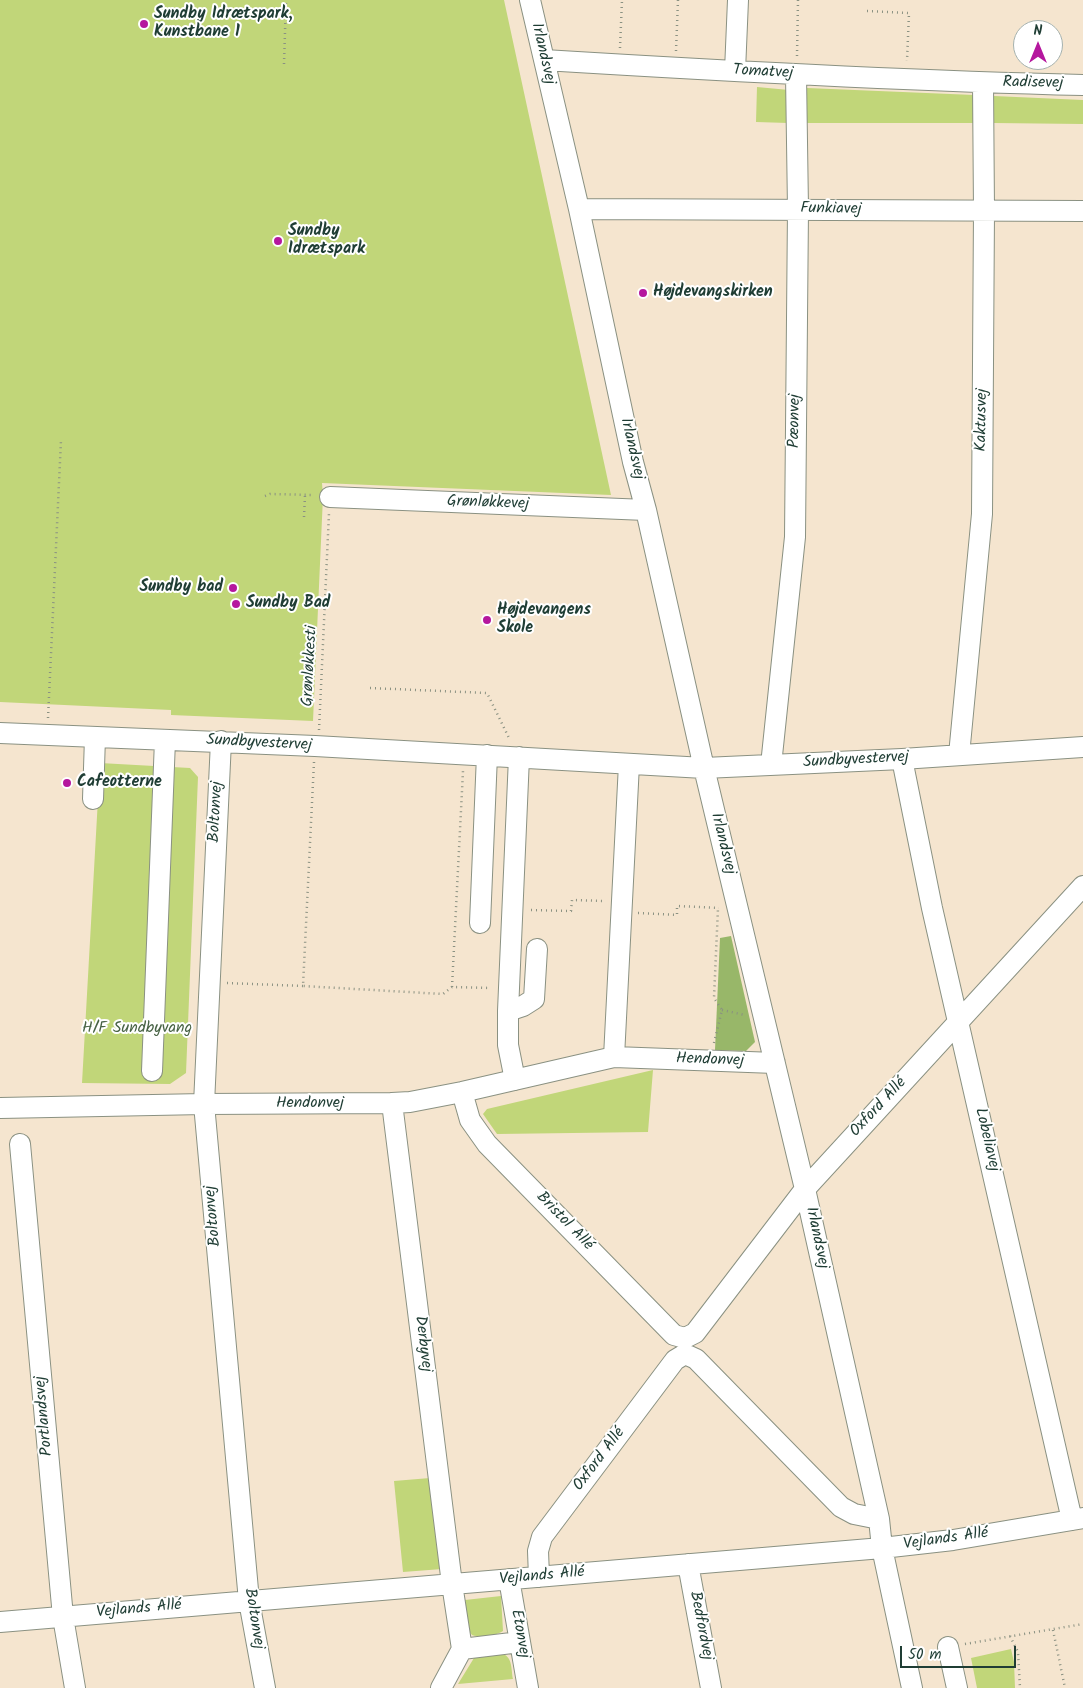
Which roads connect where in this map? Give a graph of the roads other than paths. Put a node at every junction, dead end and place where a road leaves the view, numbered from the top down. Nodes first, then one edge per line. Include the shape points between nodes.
1 (530, 0) edge
2 (738, 0) edge
3 (544, 60) junction
4 (735, 71) junction
5 (796, 75) junction
6 (983, 83) junction
7 (1083, 85) edge
8 (579, 209) junction
9 (798, 209) junction
10 (984, 211) junction
11 (1083, 211) edge
12 (330, 497) road end
13 (646, 510) junction
14 (0, 733) edge
15 (95, 737) junction
16 (165, 740) junction
17 (221, 741) junction
18 (1083, 746) edge
19 (487, 755) junction
20 (959, 755) junction
21 (519, 756) junction
22 (902, 759) junction
23 (629, 764) junction
24 (771, 765) junction
25 (704, 768) junction
26 (93, 799) dead end
27 (1083, 886) edge
28 (480, 923) dead end
29 (537, 949) dead end
30 (508, 1011) junction
31 (958, 1022) junction
32 (614, 1057) junction
33 (775, 1063) junction
34 (152, 1071) dead end
35 (514, 1080) junction
36 (462, 1092) junction
37 (392, 1103) junction
38 (204, 1104) junction
39 (0, 1108) edge
40 (20, 1144) dead end
41 (805, 1189) junction
42 (685, 1346) junction
43 (879, 1519) junction
44 (1078, 1519) edge
45 (882, 1548) junction
46 (688, 1564) junction
47 (539, 1577) junction
48 (509, 1579) junction
49 (452, 1584) junction
50 (249, 1601) junction
51 (63, 1617) junction
52 (0, 1622) edge
53 (520, 1642) junction
54 (948, 1647) road end
55 (462, 1649) junction
56 (75, 1688) edge
57 (266, 1688) edge
58 (441, 1688) edge
59 (528, 1688) edge
60 (712, 1688) edge
61 (912, 1688) edge
62 (957, 1688) edge

1 - 3 street, Irlandsvej
2 - 4 street
3 - 4 street, Tomatvej
3 - 8 street, Irlandsvej
4 - 5 street, Tomatvej
5 - 6 street, Tomatvej
5 - 9 street, Pæonvej
6 - 7 street, Radisevej
6 - 10 street, Kaktusvej
8 - 9 street, Funkiavej
8 - 13 street, Irlandsvej
9 - 10 street, Funkiavej
9 - 24 street, Pæonvej via 795,536
10 - 11 street, Funkiavej
10 - 20 street, Kaktusvej via 982,514
12 - 13 street, Grønløkkevej
13 - 25 street, Irlandsvej
14 - 15 street, Sundbyvestervej
15 - 16 street, Sundbyvestervej
15 - 26 street
16 - 17 street, Sundbyvestervej
16 - 34 street
17 - 19 street, Sundbyvestervej
17 - 38 street, Boltonvej
18 - 20 street, Sundbyvestervej
19 - 21 street, Sundbyvestervej
19 - 28 street
20 - 22 street, Sundbyvestervej
21 - 23 street, Sundbyvestervej
21 - 30 street
22 - 24 street, Sundbyvestervej
22 - 31 street, Lobeliavej
23 - 25 street, Sundbyvestervej
23 - 32 street
24 - 25 street, Sundbyvestervej
25 - 33 street, Irlandsvej via 728,908
27 - 31 street, Oxford Allé
29 - 30 street via 534,999
30 - 35 street via 508,1045
31 - 41 street, Oxford Allé
31 - 44 street, Lobeliavej
32 - 33 street, Hendonvej
32 - 35 street, Hendonvej
33 - 41 street, Irlandsvej
35 - 36 street, Hendonvej
36 - 37 street, Hendonvej
36 - 42 street, Bristol Allé via 470,1120 487,1144
37 - 38 street, Hendonvej
37 - 49 street, Derbyvej
38 - 39 street, Hendonvej
38 - 50 street, Boltonvej
40 - 51 street, Portlandsvej
41 - 42 street, Oxford Allé
41 - 43 street, Irlandsvej
42 - 43 street, Bristol Allé via 841,1507 854,1514
42 - 47 street, Oxford Allé via 542,1537 538,1551
43 - 45 street, Irlandsvej
44 - 45 street, Vejlands Allé
45 - 46 street, Vejlands Allé
45 - 61 street, Irlandsvej
46 - 47 street, Vejlands Allé
46 - 60 street, Bedfordvej
47 - 48 street, Vejlands Allé
48 - 49 street, Vejlands Allé
48 - 53 street, Etonvej
49 - 50 street, Vejlands Allé
49 - 55 street
50 - 51 street, Vejlands Allé
50 - 57 street, Boltonvej
51 - 52 street, Vejlands Allé
51 - 56 street, Portlandsvej
53 - 55 street
53 - 59 street, Etonvej
54 - 62 street
55 - 58 street

